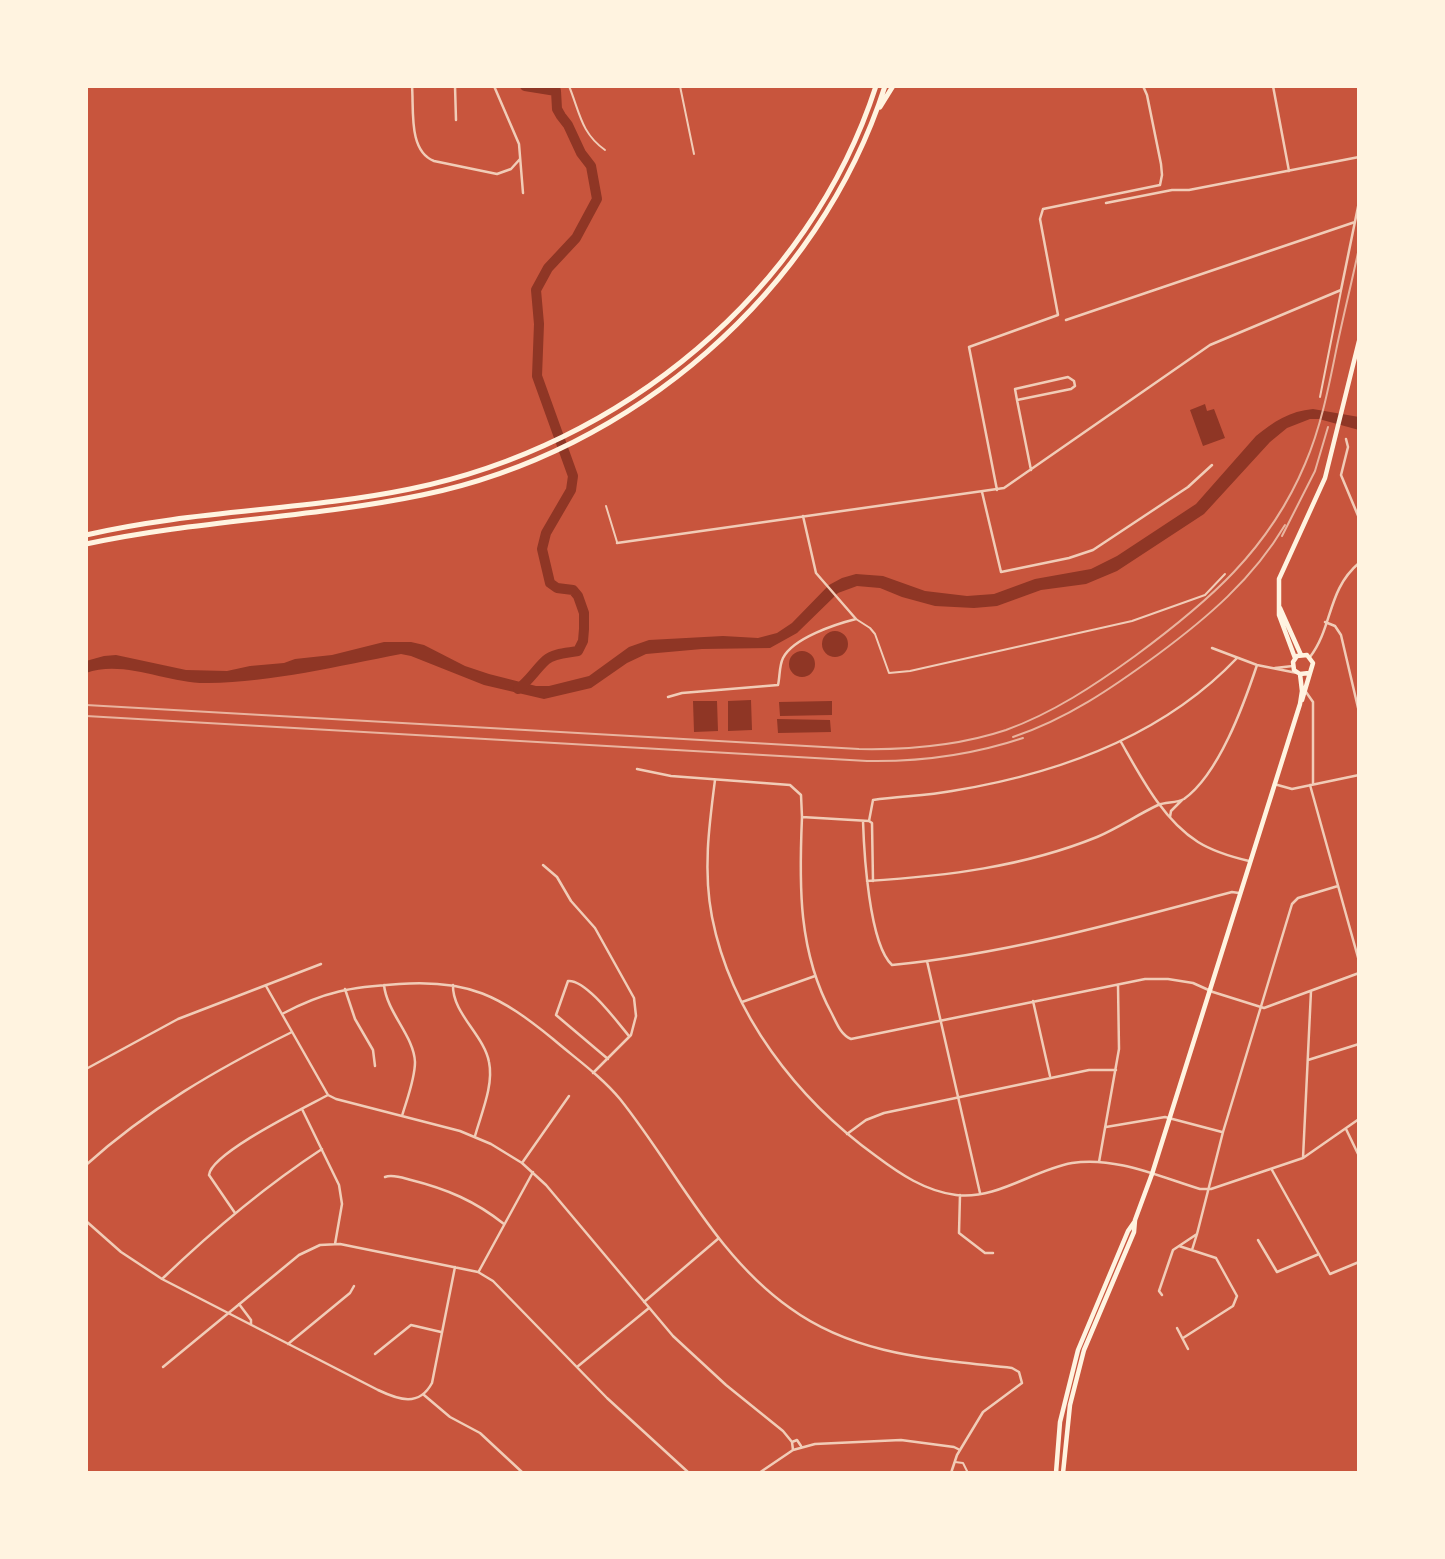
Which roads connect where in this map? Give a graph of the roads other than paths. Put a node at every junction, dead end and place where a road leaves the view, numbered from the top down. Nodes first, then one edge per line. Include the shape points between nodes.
1 (412, 86) edge
2 (455, 86) edge
3 (494, 86) edge
4 (569, 86) edge
5 (680, 86) edge
6 (876, 86) edge
7 (885, 86) edge
8 (893, 86) edge
9 (1143, 86) edge
10 (1273, 86) edge
11 (873, 119) junction
12 (456, 120) dead end
13 (605, 150) dead end
14 (694, 155) dead end
15 (1359, 157) edge
16 (520, 159) junction
17 (1289, 171) junction
18 (523, 193) dead end
19 (1359, 202) edge
20 (1106, 203) dead end
21 (1355, 222) junction
22 (1341, 290) junction
23 (1066, 320) dead end
24 (1359, 341) edge
25 (1320, 397) dead end
26 (1017, 400) junction
27 (1346, 439) dead end
28 (1212, 465) dead end
29 (1031, 470) junction
30 (997, 490) junction
31 (982, 492) junction
32 (606, 506) dead end
33 (803, 516) junction
34 (1359, 518) edge
35 (86, 535) edge
36 (617, 543) joint
37 (86, 544) edge
38 (1359, 563) edge
39 (1225, 574) dead end
40 (1278, 603) junction
41 (856, 619) junction
42 (1325, 622) junction
43 (1212, 648) dead end
44 (1301, 655) junction
45 (1310, 657) junction
46 (1237, 658) junction
47 (1295, 658) junction
48 (1257, 665) junction
49 (1293, 666) junction
50 (1272, 668) junction
51 (1309, 673) junction
52 (1298, 674) junction
53 (1306, 692) junction
54 (668, 697) dead end
55 (1300, 704) junction
56 (1359, 712) edge
57 (1121, 741) junction
58 (637, 769) dead end
59 (1359, 775) edge
60 (715, 780) junction
61 (1274, 784) junction
62 (1311, 785) junction
63 (1182, 800) junction
64 (1159, 804) junction
65 (802, 817) junction
66 (1170, 817) junction
67 (863, 821) junction
68 (869, 821) junction
69 (1250, 862) junction
70 (544, 865) dead end
71 (867, 881) junction
72 (873, 881) junction
73 (1338, 886) junction
74 (1240, 893) junction
75 (927, 961) junction
76 (1359, 961) edge
77 (321, 964) dead end
78 (1359, 974) edge
79 (815, 976) junction
80 (1118, 984) junction
81 (384, 985) junction
82 (453, 985) junction
83 (266, 986) junction
84 (345, 989) junction
85 (1210, 989) junction
86 (1311, 991) junction
87 (1033, 1001) junction
88 (743, 1002) junction
89 (1261, 1008) junction
90 (282, 1014) junction
91 (940, 1021) junction
92 (292, 1032) junction
93 (629, 1037) junction
94 (1359, 1044) edge
95 (608, 1059) junction
96 (1308, 1060) junction
97 (375, 1066) dead end
98 (86, 1069) edge
99 (1116, 1070) junction
100 (593, 1073) junction
101 (1051, 1078) junction
102 (328, 1095) junction
103 (569, 1096) dead end
104 (958, 1097) junction
105 (302, 1109) junction
106 (402, 1116) junction
107 (1170, 1117) junction
108 (1359, 1119) edge
109 (1105, 1127) junction
110 (1346, 1129) junction
111 (1223, 1132) junction
112 (847, 1135) junction
113 (475, 1136) junction
114 (323, 1149) junction
115 (1359, 1156) edge
116 (1303, 1158) junction
117 (1099, 1162) junction
118 (522, 1164) junction
119 (86, 1165) edge
120 (1272, 1170) junction
121 (533, 1172) junction
122 (1152, 1174) junction
123 (385, 1177) dead end
124 (1207, 1190) junction
125 (980, 1194) junction
126 (960, 1195) junction
127 (235, 1213) junction
128 (1135, 1220) junction
129 (86, 1222) edge
130 (504, 1224) junction
131 (1197, 1234) junction
132 (719, 1238) junction
133 (1258, 1240) dead end
134 (335, 1244) junction
135 (1179, 1246) junction
136 (1192, 1250) junction
137 (993, 1253) dead end
138 (1319, 1254) junction
139 (1359, 1262) edge
140 (455, 1267) junction
141 (478, 1272) junction
142 (162, 1279) junction
143 (354, 1286) dead end
144 (1162, 1295) dead end
145 (644, 1302) junction
146 (239, 1304) junction
147 (649, 1308) junction
148 (228, 1313) junction
149 (251, 1325) junction
150 (1177, 1328) dead end
151 (442, 1332) junction
152 (1183, 1338) junction
153 (288, 1344) junction
154 (1188, 1349) dead end
155 (375, 1354) dead end
156 (163, 1367) dead end
157 (577, 1367) junction
158 (424, 1395) junction
159 (792, 1442) junction
160 (801, 1446) junction
161 (793, 1450) junction
162 (960, 1450) junction
163 (954, 1462) junction
164 (523, 1473) edge
165 (689, 1473) edge
166 (759, 1473) edge
167 (951, 1473) edge
168 (968, 1473) edge
169 (1056, 1473) edge
170 (1063, 1473) edge

1 - 16 street via 417,145 428,159 497,174
2 - 12 street
3 - 16 street via 518,140
4 - 13 lane via 586,133
5 - 14 lane
6 - 35 highway via 827,194 776,269 703,345 599,419 487,468 408,490 181,518
7 - 11 highway
8 - 11 highway
9 - 30 street via 1161,164 1160,185 1043,209 1040,219 1058,315 970,347
10 - 17 street
11 - 37 highway via 845,179 782,275 708,352 603,426 506,471 422,495
15 - 17 street
16 - 18 street
17 - 20 street
19 - 21 street
21 - 22 street
21 - 23 street
22 - 25 lane
22 - 29 street via 1210,345
24 - 40 main road via 1322,488 1282,572
26 - 26 street via 1071,389 1074,381 1068,377 1017,387
26 - 29 street
27 - 34 street via 1341,475
28 - 31 street via 1188,487 1093,550 1000,572
29 - 30 street
30 - 31 street
31 - 33 street
32 - 36 lane
33 - 36 street
33 - 41 street via 815,570
38 - 42 street via 1340,584
39 - 41 lane via 1205,595 1132,621 910,671 889,673 875,634
40 - 44 main road
40 - 47 main road
41 - 54 street via 820,631 791,649 783,659 778,685
42 - 45 street
42 - 56 street via 1341,635
43 - 46 street
44 - 45 main road
44 - 47 main road
45 - 51 main road
46 - 48 street
46 - 57 street via 1190,702
47 - 49 main road
48 - 50 street
48 - 63 street via 1224,745
49 - 50 street
49 - 52 main road
50 - 52 street
51 - 52 main road
51 - 53 main road
52 - 55 main road
53 - 55 main road
53 - 62 street via 1312,702
55 - 61 main road
57 - 64 street
57 - 68 street via 1004,781 871,802
58 - 60 street
59 - 62 street
60 - 65 street via 793,786 802,798
60 - 88 street via 708,844 710,905 719,946
61 - 62 street via 1290,789
61 - 69 main road
62 - 73 street
63 - 64 street
63 - 66 street
64 - 66 street
64 - 72 street via 1108,832 1046,855 958,874
65 - 67 street
65 - 79 street via 800,905
66 - 69 street via 1200,843
67 - 68 street
67 - 71 street
68 - 72 street
69 - 74 main road
70 - 93 street via 598,932 632,994 636,1016
71 - 72 street
71 - 75 street via 888,963
73 - 76 street
73 - 89 street via 1294,901
74 - 75 street via 1004,948
74 - 85 main road
75 - 91 street
77 - 83 street
78 - 86 street
79 - 88 street
79 - 91 street via 842,1033 851,1039
80 - 85 street via 1168,979
80 - 87 street
80 - 99 street
81 - 82 street
81 - 84 street
81 - 106 street via 415,1059
82 - 100 street via 513,1007
82 - 113 street via 454,996 490,1063
83 - 90 street
83 - 98 street via 160,1027
84 - 90 street via 315,997
84 - 97 street via 373,1050
85 - 89 street
85 - 107 main road
86 - 89 street
86 - 96 street
87 - 91 street
87 - 101 street
88 - 112 street via 796,1083
89 - 111 street
90 - 92 street
91 - 104 street
92 - 102 street
92 - 119 street via 176,1095
93 - 95 street
93 - 95 street via 576,981 567,982 556,1015
94 - 96 street
95 - 100 street
96 - 116 street
99 - 101 street via 1093,1069
99 - 109 street
100 - 132 street via 621,1101
101 - 104 street
102 - 105 street
102 - 106 street
103 - 118 street
104 - 112 street via 878,1115
104 - 125 street
105 - 114 street
105 - 127 street via 243,1142 210,1168 211,1178
106 - 113 street
107 - 109 street
107 - 111 street
107 - 122 main road
108 - 110 street
109 - 117 street
110 - 115 street
110 - 116 street
111 - 124 street
112 - 126 street via 911,1180
113 - 118 street
114 - 127 street
114 - 134 street via 342,1200
116 - 120 street
117 - 122 street
117 - 125 street via 1059,1166
118 - 121 street
120 - 124 street
120 - 138 street
121 - 130 street
121 - 145 street
122 - 124 street
122 - 128 main road
123 - 130 street via 461,1196
124 - 131 street
125 - 126 street
126 - 137 street via 958,1233 985,1253
127 - 142 street
128 - 169 main road via 1078,1350 1060,1422
128 - 170 main road via 1078,1373
129 - 142 street
130 - 141 street
131 - 135 street
131 - 136 street
132 - 145 street
132 - 162 street via 764,1288 827,1330 894,1353 1019,1371 1020,1385 983,1412
133 - 138 street via 1277,1272
134 - 140 street
134 - 146 street via 299,1255
135 - 136 street
135 - 144 street via 1173,1250 1159,1291
136 - 152 street via 1216,1258 1237,1296 1233,1306
138 - 139 street via 1330,1274
140 - 141 street
140 - 151 street
141 - 157 street
142 - 148 street
143 - 153 street
145 - 147 street
146 - 148 street
146 - 149 street
147 - 157 street
147 - 159 street via 706,1367
148 - 149 street
148 - 156 street
149 - 153 street
150 - 152 street
151 - 155 street via 407,1326
151 - 158 street via 433,1380
152 - 154 street
153 - 158 street via 397,1399
157 - 165 street
158 - 164 street via 455,1420 475,1429
159 - 160 street via 797,1440
159 - 161 street
160 - 161 street
160 - 162 street via 901,1440
161 - 166 street
162 - 163 street
163 - 167 street
163 - 168 lane via 963,1463

